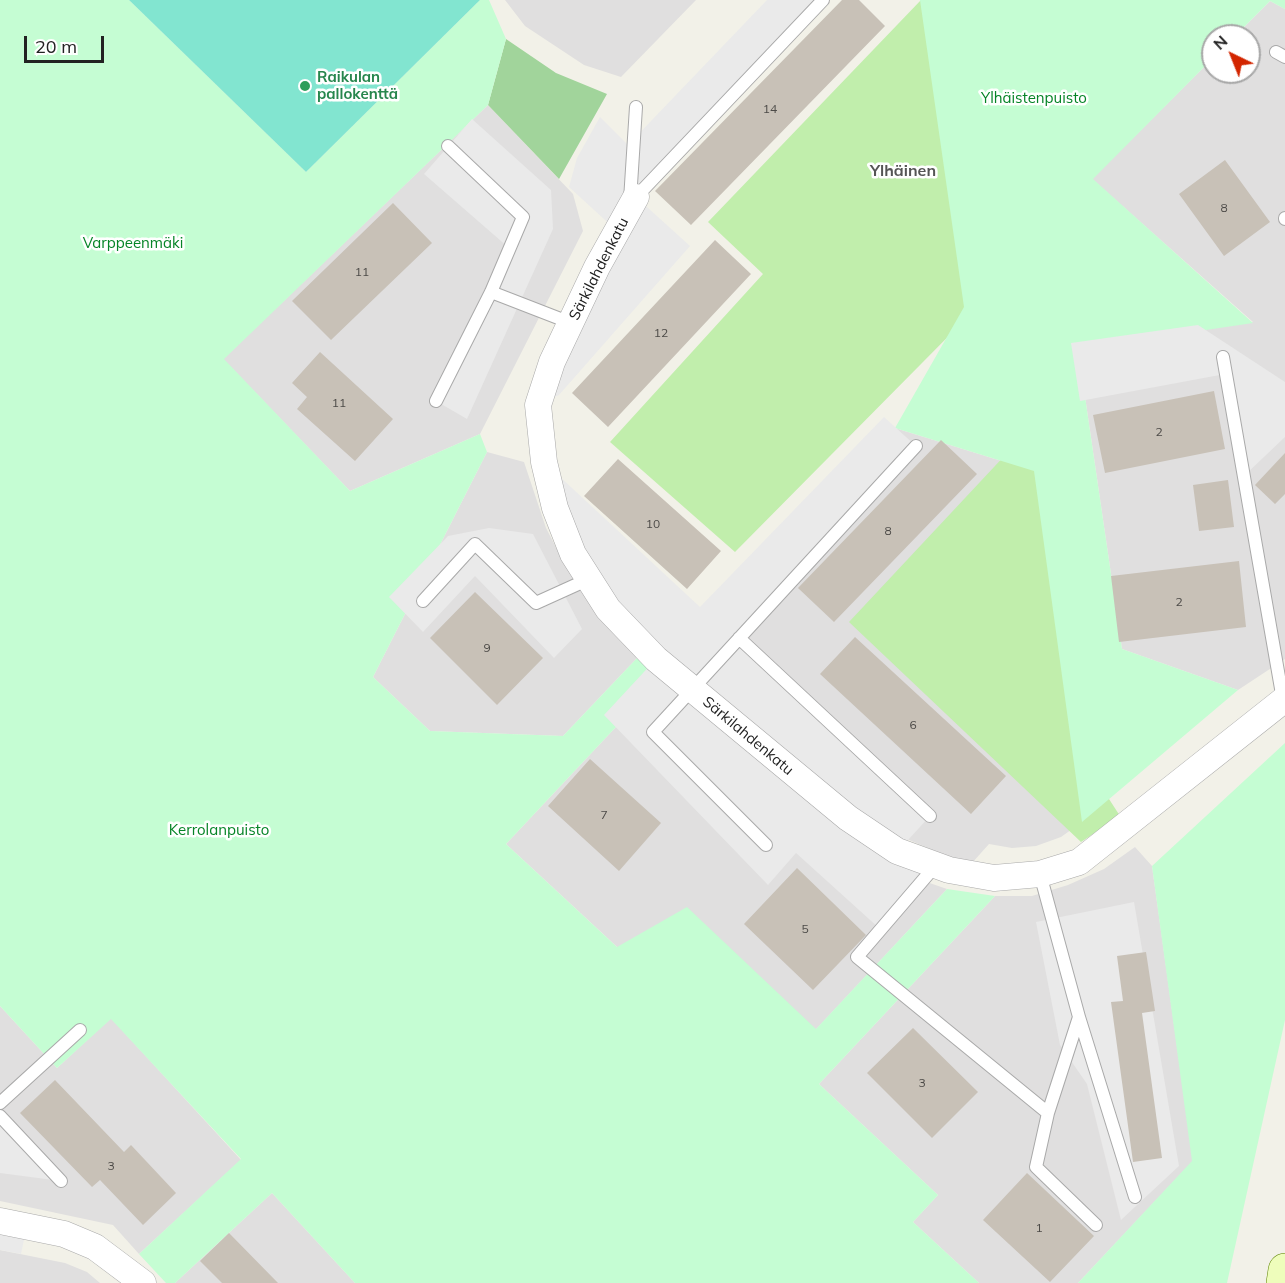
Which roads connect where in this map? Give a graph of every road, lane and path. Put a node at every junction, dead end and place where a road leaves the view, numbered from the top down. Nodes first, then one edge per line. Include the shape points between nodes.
1 (823, 0) edge
2 (636, 107) dead end
3 (448, 146) dead end
4 (633, 202) junction
5 (491, 292) junction
6 (571, 323) junction
7 (1223, 357) dead end
8 (436, 401) dead end
9 (916, 446) dead end
10 (589, 579) junction
11 (423, 601) dead end
12 (740, 638) junction
13 (693, 690) junction
14 (1284, 699) edge
15 (930, 816) dead end
16 (766, 845) dead end
17 (936, 865) junction
18 (1040, 874) junction
19 (1079, 1017) junction
20 (80, 1030) dead end
21 (0, 1103) edge
22 (1048, 1113) junction
23 (0, 1116) edge
24 (61, 1181) dead end
25 (1135, 1197) dead end
26 (0, 1221) edge
27 (1096, 1225) dead end
28 (1285, 1270) edge
29 (142, 1283) edge
30 (1282, 1283) edge

1 - 4 lane
2 - 4 lane
3 - 5 lane via 523,217
4 - 6 street, Särkilahdenkatu
5 - 6 lane
5 - 8 lane
6 - 10 street, Särkilahdenkatu via 552,362 538,405 544,462 555,508 573,554
7 - 14 lane
9 - 12 lane
10 - 11 lane via 536,603 475,544
10 - 13 street, Särkilahdenkatu via 608,609 656,659
12 - 13 lane
12 - 15 lane
13 - 16 lane via 653,732
13 - 17 street, Särkilahdenkatu via 848,818 897,851
14 - 18 street, Särkilahdenkatu via 1079,862
17 - 18 street, Särkilahdenkatu via 994,878
17 - 22 lane via 857,957
18 - 19 lane
19 - 22 lane
19 - 25 lane
20 - 21 lane
22 - 27 lane via 1036,1167
23 - 24 lane
26 - 29 street via 64,1234 95,1247
28 - 30 street

